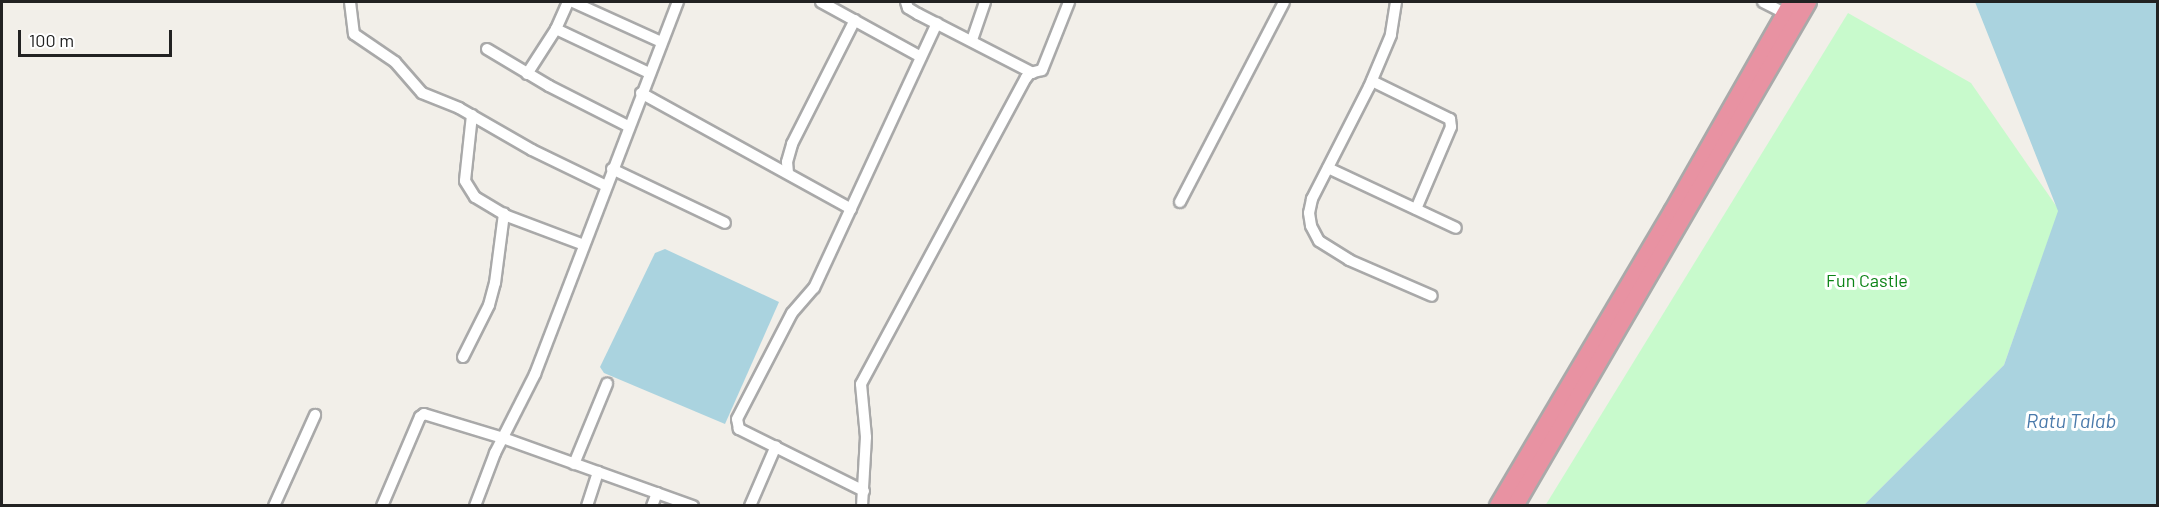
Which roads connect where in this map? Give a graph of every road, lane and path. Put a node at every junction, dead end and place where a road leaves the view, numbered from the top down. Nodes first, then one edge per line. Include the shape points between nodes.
1 (350, 2) edge
2 (568, 2) edge
3 (573, 2) edge
4 (678, 2) edge
5 (821, 2) edge
6 (906, 2) edge
7 (985, 2) edge
8 (1069, 2) edge
9 (1284, 2) edge
10 (1396, 2) edge
11 (1763, 2) edge
12 (1808, 2) edge
13 (1789, 7) edge
14 (855, 20) junction
15 (937, 23) junction
16 (556, 29) junction
17 (972, 40) junction
18 (661, 42) junction
19 (487, 49) dead end
20 (921, 57) junction
21 (649, 73) junction
22 (1033, 73) junction
23 (527, 74) junction
24 (1372, 81) junction
25 (641, 93) junction
26 (472, 115) junction
27 (628, 126) junction
28 (1328, 168) junction
29 (612, 169) junction
30 (788, 173) junction
31 (606, 186) junction
32 (1180, 202) dead end
33 (851, 209) junction
34 (1416, 209) junction
35 (504, 214) junction
36 (725, 223) dead end
37 (1456, 228) dead end
38 (584, 245) junction
39 (1432, 296) dead end
40 (463, 357) dead end
41 (607, 384) dead end
42 (315, 415) dead end
43 (503, 438) junction
44 (776, 446) junction
45 (574, 464) junction
46 (598, 472) junction
47 (864, 491) junction
48 (657, 493) junction
49 (276, 503) edge
50 (288, 506) edge
51 (382, 506) edge
52 (475, 506) edge
53 (587, 506) edge
54 (652, 506) edge
55 (693, 506) edge
56 (750, 506) edge
57 (862, 506) edge
58 (1498, 506) edge
59 (1515, 506) edge

1 - 26 street via 357,38 395,63 422,93
2 - 16 street
3 - 18 street
4 - 18 street
5 - 14 street
6 - 15 street via 908,8
7 - 17 street
8 - 22 street via 1042,70
9 - 32 street
10 - 24 street via 1391,35
11 - 13 street
12 - 59 highway
13 - 58 highway
14 - 20 street
14 - 30 street via 792,144
15 - 17 street
15 - 20 street
16 - 21 street
16 - 23 street
17 - 22 street
18 - 21 street
19 - 23 street
20 - 33 street
21 - 25 street
22 - 47 street via 1026,78 861,384 866,437
23 - 27 street
24 - 28 street
24 - 34 street via 1450,119 1451,127
25 - 27 street
25 - 30 street
26 - 31 street
26 - 35 street via 465,181 475,197
27 - 29 street
28 - 34 street
28 - 39 street via 1309,213 1319,241 1350,260
29 - 31 street
29 - 36 street
30 - 33 street
31 - 38 street
33 - 44 street via 814,288 792,313 737,418 739,429
34 - 37 street
35 - 38 street
35 - 40 street via 489,305
38 - 43 street via 535,374
41 - 45 street
42 - 49 street
43 - 45 street
43 - 51 street via 422,415
43 - 52 street
44 - 47 street
44 - 56 street
45 - 46 street
46 - 48 street
46 - 53 street
47 - 57 street
48 - 54 street
48 - 55 street
49 - 50 street

